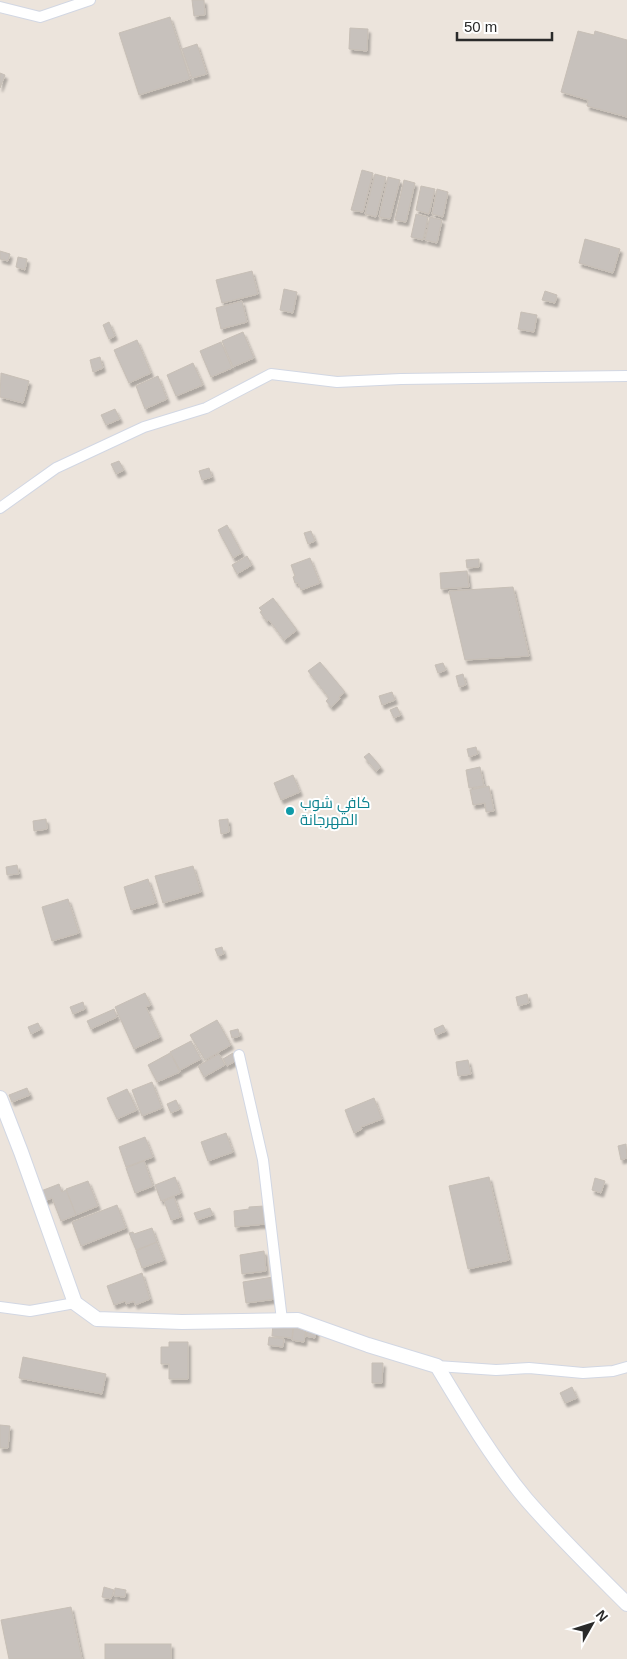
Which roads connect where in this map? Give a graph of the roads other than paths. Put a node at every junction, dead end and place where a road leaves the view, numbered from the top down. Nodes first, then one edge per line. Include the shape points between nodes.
1 (90, 0) edge
2 (0, 7) edge
3 (627, 376) edge
4 (0, 508) edge
5 (239, 1055) dead end
6 (0, 1098) edge
7 (75, 1303) junction
8 (0, 1307) edge
9 (282, 1320) junction
10 (437, 1366) junction
11 (627, 1367) edge
12 (627, 1604) edge

1 - 2 street via 40,17
3 - 4 street via 337,382 271,374 206,408 144,427 56,468
5 - 9 street via 263,1160
6 - 7 street
7 - 8 street via 30,1310
7 - 9 street via 97,1320
9 - 10 street via 298,1320
10 - 11 street via 583,1373
10 - 12 street via 472,1424 526,1498

